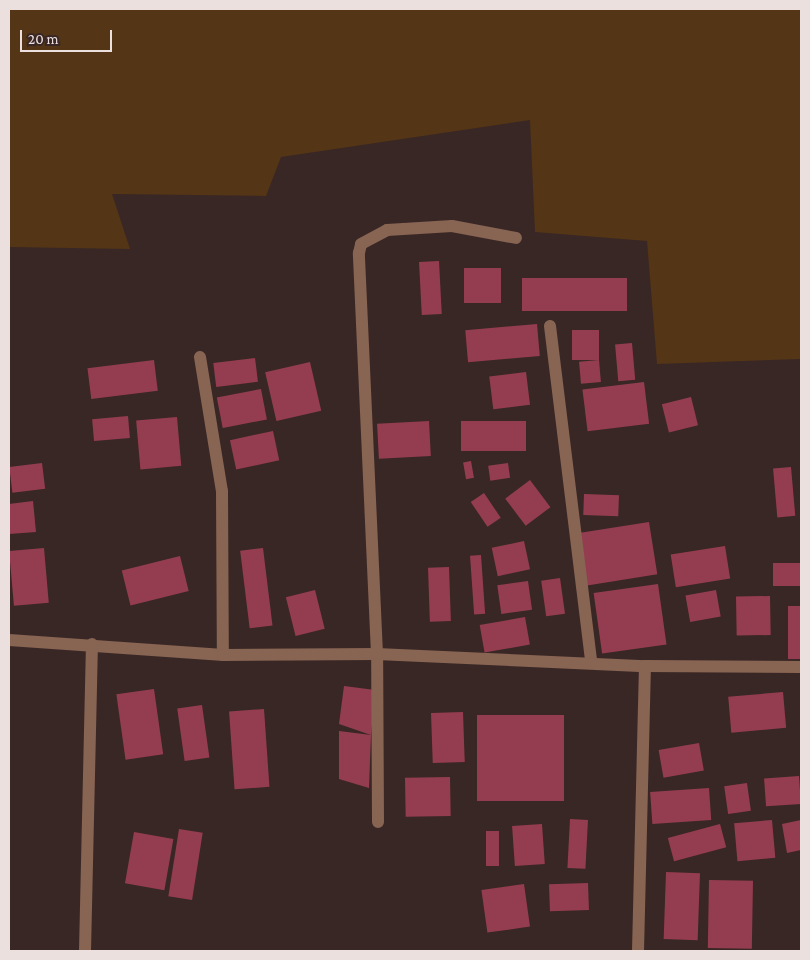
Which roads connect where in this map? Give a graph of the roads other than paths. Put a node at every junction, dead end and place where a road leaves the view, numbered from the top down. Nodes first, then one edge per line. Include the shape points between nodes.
1 (516, 238) dead end
2 (550, 326) dead end
3 (200, 357) dead end
4 (9, 640) edge
5 (92, 644) junction
6 (377, 654) junction
7 (223, 655) junction
8 (591, 662) junction
9 (645, 666) junction
10 (801, 667) edge
11 (378, 822) dead end
12 (85, 951) edge
13 (638, 951) edge

1 - 6 street via 452,226 425,226 387,230 361,244
2 - 8 street
3 - 7 street via 222,490
4 - 5 street
5 - 7 street
5 - 12 street
6 - 7 street
6 - 8 street
6 - 11 street
8 - 9 street
9 - 10 street
9 - 13 street

